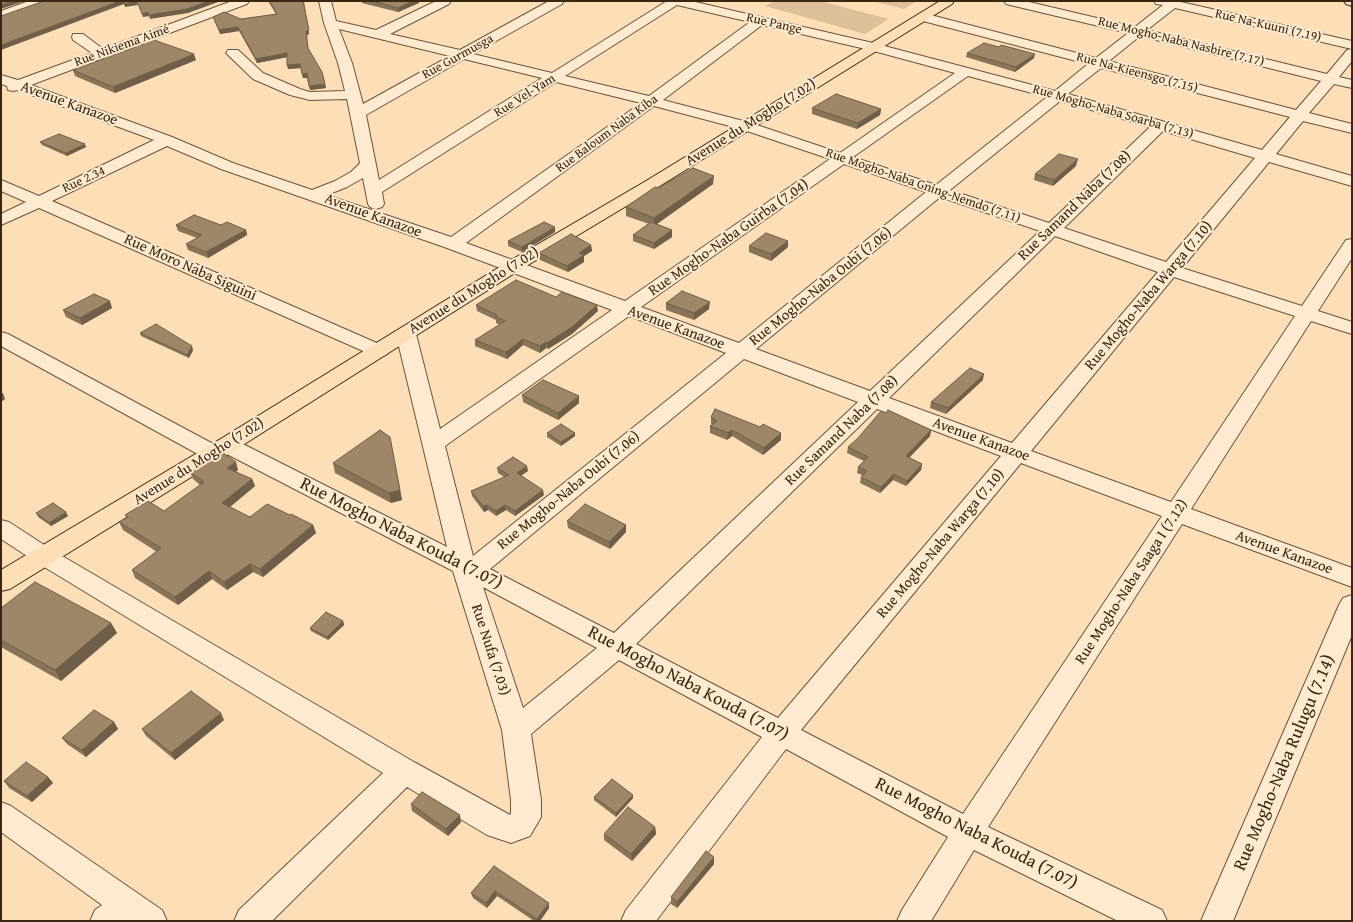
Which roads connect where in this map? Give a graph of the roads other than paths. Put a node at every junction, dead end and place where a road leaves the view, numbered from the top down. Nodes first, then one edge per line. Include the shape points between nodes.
1 (41, 1) edge
2 (244, 1) edge
3 (445, 1) edge
4 (558, 1) edge
5 (675, 1) edge
6 (948, 1) edge
7 (1010, 1) edge
8 (326, 2) edge
9 (1169, 2) edge
10 (1, 15) edge
11 (923, 17) junction
12 (758, 21) junction
13 (330, 23) junction
14 (1137, 32) junction
15 (379, 34) junction
16 (78, 37) dead end
17 (1352, 45) edge
18 (873, 47) junction
19 (233, 53) dead end
20 (1352, 53) edge
21 (102, 54) junction
22 (464, 54) junction
23 (1099, 63) junction
24 (965, 72) junction
25 (554, 78) junction
26 (1331, 79) junction
27 (1352, 84) edge
28 (7, 85) edge
29 (352, 95) junction
30 (1058, 96) junction
31 (652, 101) junction
32 (358, 113) junction
33 (1300, 115) junction
34 (1161, 125) junction
35 (746, 126) junction
36 (1352, 129) edge
37 (167, 140) junction
38 (1267, 156) junction
39 (842, 159) junction
40 (368, 164) junction
41 (1352, 181) edge
42 (1, 185) edge
43 (374, 190) junction
44 (938, 191) junction
45 (313, 195) junction
46 (39, 202) junction
47 (378, 219) junction
48 (1, 220) edge
49 (1051, 229) junction
50 (453, 244) junction
51 (1352, 244) edge
52 (512, 266) junction
53 (1171, 270) junction
54 (625, 309) junction
55 (1306, 313) junction
56 (1352, 328) edge
57 (406, 334) junction
58 (1, 338) edge
59 (379, 351) junction
60 (740, 352) junction
61 (874, 401) junction
62 (433, 444) junction
63 (220, 449) junction
64 (1018, 453) junction
65 (1177, 513) junction
66 (1, 528) edge
67 (44, 556) junction
68 (468, 568) junction
69 (1352, 578) edge
70 (1, 582) edge
71 (1352, 605) edge
72 (617, 646) junction
73 (516, 730) junction
74 (781, 734) junction
75 (404, 771) junction
76 (1, 815) edge
77 (968, 832) junction
78 (129, 916) edge
79 (250, 921) edge
80 (637, 921) edge
81 (913, 921) edge
82 (1151, 921) edge
83 (1217, 921) edge

1 - 10 street
2 - 21 street, Rue Nikiema Aimé
3 - 15 street
4 - 22 street, Rue Gurmusga
5 - 12 street, Rue Pange
5 - 25 street, Rue Vel-Yam
6 - 11 main road, Avenue du Mogho (7.02)
7 - 14 street, Rue Mogho-Naba Nasbire (7.17)
8 - 13 street
9 - 14 street, Rue Mogho-Naba Oubi (7.06)
9 - 17 street, Rue Na-Kuuni (7.19)
11 - 18 main road, Avenue du Mogho (7.02)
11 - 23 street, Rue Na-Kieensgo (7.15)
12 - 18 street, Rue Pange
12 - 31 street, Rue Baloum Naba Kiba
13 - 15 street, Rue Mogho-Naba Gning-Nemdo (7.11)
13 - 29 street via 345,64
14 - 23 street, Rue Mogho-Naba Oubi (7.06)
14 - 26 street, Rue Mogho-Naba Nasbire (7.17)
15 - 22 street, Rue Mogho-Naba Gning-Nemdo (7.11)
16 - 21 street
18 - 24 street, Rue Mogho-Naba Soarba (7.13)
18 - 35 main road, Avenue du Mogho (7.02)
19 - 29 street via 258,76 295,92 310,96
20 - 26 street, Rue Mogho-Naba Warga (7.10)
21 - 28 street, Rue Nikiema Aimé
22 - 25 street, Rue Mogho-Naba Gning-Nemdo (7.11)
22 - 32 street, Rue Gurmusga
23 - 30 street, Rue Mogho-Naba Oubi (7.06)
23 - 33 street, Rue Na-Kieensgo (7.15)
24 - 30 street, Rue Mogho-Naba Soarba (7.13)
24 - 39 street, Rue Mogho-Naba Guirba (7.04)
25 - 31 street, Rue Mogho-Naba Gning-Nemdo (7.11)
25 - 43 street, Rue Vel-Yam
26 - 27 street, Rue Mogho-Naba Nasbire (7.17)
26 - 33 street, Rue Mogho-Naba Warga (7.10)
28 - 37 street, Avenue Kanazoe
29 - 32 street
30 - 34 street, Rue Mogho-Naba Soarba (7.13)
30 - 44 street, Rue Mogho-Naba Oubi (7.06)
31 - 35 street, Rue Mogho-Naba Gning-Nemdo (7.11)
31 - 50 street, Rue Baloum Naba Kiba
32 - 40 street
33 - 36 street, Rue Na-Kieensgo (7.15)
33 - 38 street, Rue Mogho-Naba Warga (7.10)
34 - 38 street, Rue Mogho-Naba Soarba (7.13)
34 - 49 street, Rue Samand Naba (7.08)
35 - 39 street, Rue Mogho-Naba Gning-Nemdo (7.11)
35 - 52 main road, Avenue du Mogho (7.02)
37 - 45 street, Avenue Kanazoe via 227,166
37 - 46 street, Rue 2.34
38 - 41 street, Rue Mogho-Naba Soarba (7.13)
38 - 53 street, Rue Mogho-Naba Warga (7.10)
39 - 44 street, Rue Mogho-Naba Gning-Nemdo (7.11)
39 - 54 street, Rue Mogho-Naba Guirba (7.04)
40 - 43 street
40 - 45 street via 357,175
42 - 46 street, Rue Moro Naba Siguini
43 - 47 street
44 - 49 street, Rue Mogho-Naba Gning-Nemdo (7.11)
44 - 60 street, Rue Mogho-Naba Oubi (7.06)
45 - 47 street, Avenue Kanazoe
46 - 48 street, Rue 2.34
46 - 59 street, Rue Moro Naba Siguini
47 - 50 street, Avenue Kanazoe
49 - 53 street, Rue Mogho-Naba Gning-Nemdo (7.11)
49 - 61 street, Rue Samand Naba (7.08)
50 - 52 street, Avenue Kanazoe
51 - 55 street, Rue Mogho-Naba Saaga I (7.12)
52 - 54 street, Avenue Kanazoe
52 - 57 main road, Avenue du Mogho (7.02)
53 - 55 street, Rue Mogho-Naba Gning-Nemdo (7.11)
53 - 64 street, Rue Mogho-Naba Warga (7.10)
54 - 60 street, Avenue Kanazoe
54 - 62 street, Rue Mogho-Naba Guirba (7.04)
55 - 56 street, Rue Mogho-Naba Gning-Nemdo (7.11)
55 - 65 street, Rue Mogho-Naba Saaga I (7.12)
57 - 59 main road, Avenue du Mogho (7.02)
57 - 62 street, Rue Nufa (7.03)
58 - 63 street, Rue Mogho Naba Kouda (7.07)
59 - 63 main road, Avenue du Mogho (7.02)
60 - 61 street, Avenue Kanazoe
60 - 68 street, Rue Mogho-Naba Oubi (7.06)
61 - 64 street, Avenue Kanazoe
61 - 72 street, Rue Samand Naba (7.08)
62 - 68 street, Rue Nufa (7.03)
63 - 67 main road, Avenue du Mogho (7.02)
63 - 68 street, Rue Mogho Naba Kouda (7.07)
64 - 65 street, Avenue Kanazoe
64 - 74 street, Rue Mogho-Naba Warga (7.10)
65 - 69 street, Avenue Kanazoe
65 - 77 street, Rue Mogho-Naba Saaga I (7.12)
66 - 67 street
67 - 70 main road, Avenue du Mogho (7.02)
67 - 75 street
68 - 72 street, Rue Mogho Naba Kouda (7.07)
68 - 73 street, Rue Nufa (7.03)
71 - 83 street, Rue Mogho-Naba Rulugu (7.14)
72 - 73 street, Rue Samand Naba (7.08)
72 - 74 street, Rue Mogho Naba Kouda (7.07)
73 - 75 street, Rue Nufa (7.03) via 526,817 519,826 511,829 498,825
74 - 77 street, Rue Mogho Naba Kouda (7.07)
74 - 80 street, Rue Mogho-Naba Warga (7.10)
75 - 79 street
76 - 78 street
77 - 81 street, Rue Mogho-Naba Saaga I (7.12)
77 - 82 street, Rue Mogho Naba Kouda (7.07)

